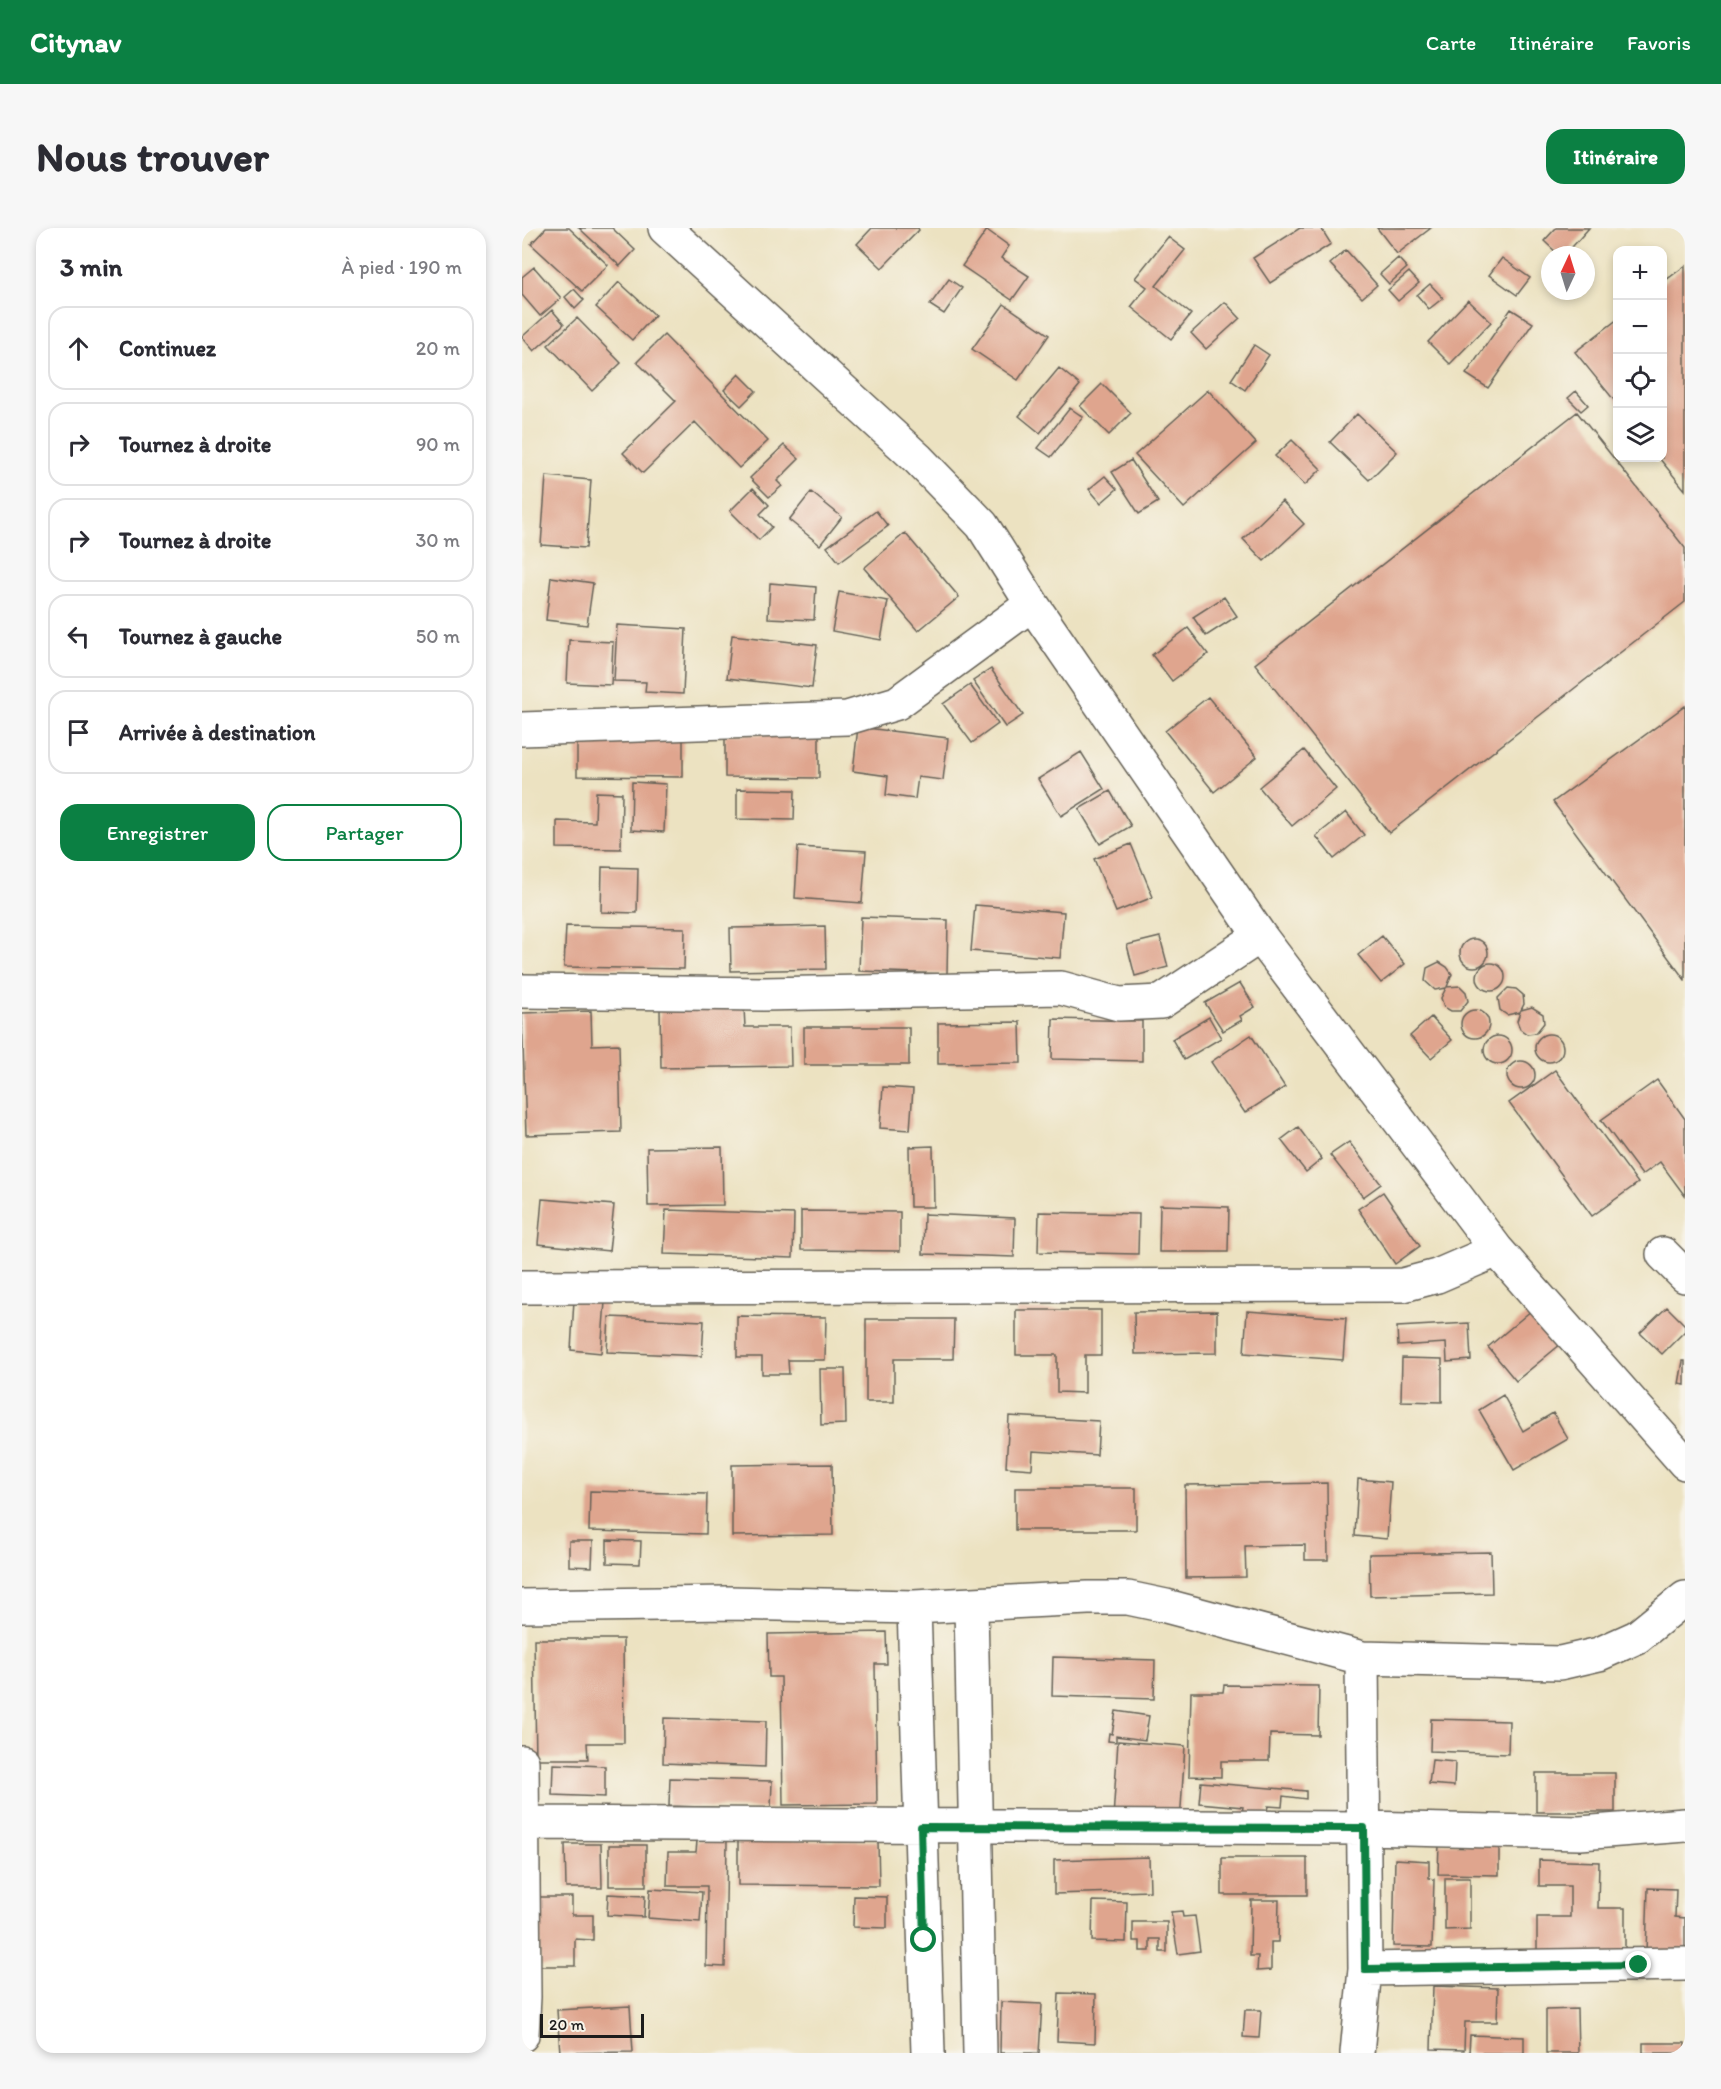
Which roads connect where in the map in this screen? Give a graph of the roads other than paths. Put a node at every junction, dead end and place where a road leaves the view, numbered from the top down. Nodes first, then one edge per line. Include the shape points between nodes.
1 (664, 228) edge
2 (1032, 603) junction
3 (522, 729) edge
4 (1260, 936) junction
5 (522, 991) edge
6 (1497, 1250) junction
7 (522, 1287) edge
8 (1685, 1463) edge
9 (1685, 1598) edge
10 (522, 1606) edge
11 (971, 1606) junction
12 (914, 1607) junction
13 (1362, 1658) junction
14 (522, 1762) edge
15 (523, 1823) edge
16 (1685, 1825) edge
17 (974, 1826) junction
18 (921, 1827) junction
19 (1364, 1828) junction
20 (1685, 1964) edge
21 (1365, 1969) junction
22 (523, 1997) edge
23 (522, 2035) edge
24 (928, 2053) edge
25 (980, 2053) edge
26 (1357, 2053) edge

1 - 2 street via 918,459 982,525
2 - 3 street via 897,703 847,718
2 - 4 street
4 - 5 street via 1161,1002 1119,1004 1061,988 764,994
4 - 6 street
6 - 7 street via 1437,1276 1403,1285
6 - 8 street
9 - 13 street via 1638,1637 1599,1654 1560,1664
10 - 12 street via 729,1603
11 - 12 street
11 - 13 street via 1128,1598
11 - 17 street
12 - 18 street
13 - 19 street
14 - 15 street
15 - 18 street
15 - 22 street
16 - 19 street via 1580,1833
17 - 18 street
17 - 19 street
17 - 25 street
18 - 24 street
19 - 21 street
20 - 21 street
21 - 26 street
22 - 23 street

